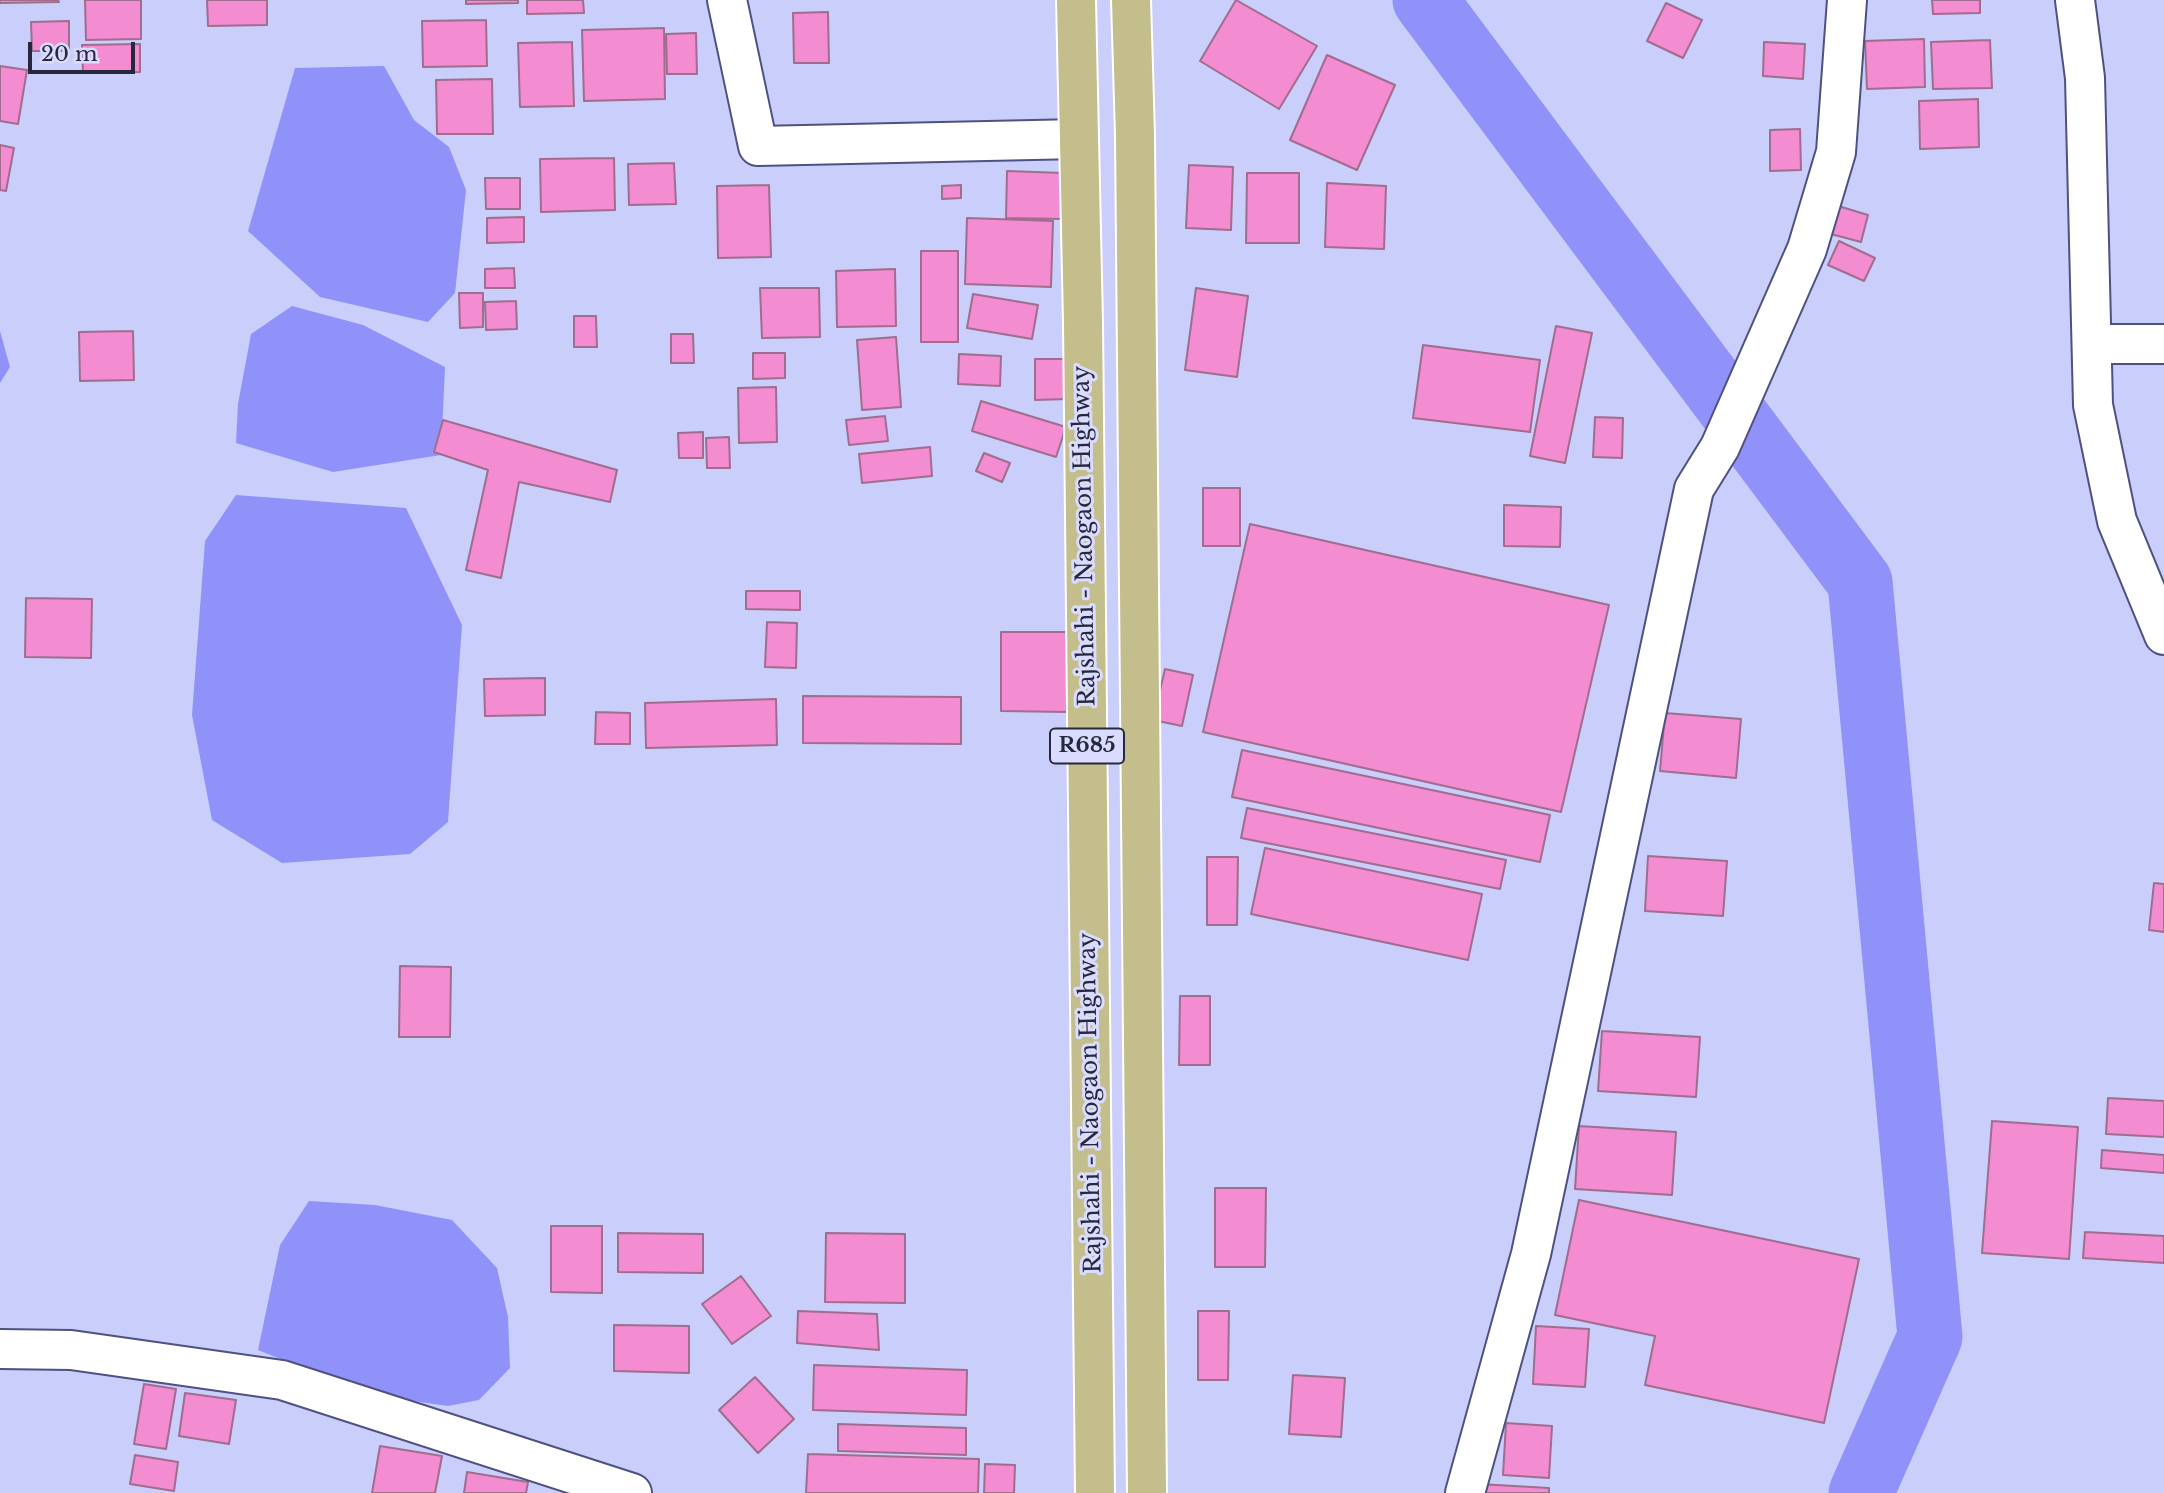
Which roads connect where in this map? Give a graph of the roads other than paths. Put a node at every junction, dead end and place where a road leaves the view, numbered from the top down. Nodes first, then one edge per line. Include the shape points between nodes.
1 (727, 0) edge
2 (1076, 0) edge
3 (1131, 0) edge
4 (1847, 0) edge
5 (2075, 0) edge
6 (1079, 139) junction
7 (2092, 344) junction
8 (2164, 344) edge
9 (2164, 635) edge
10 (1141, 880) junction
11 (1088, 881) junction
12 (0, 1349) edge
13 (632, 1493) edge
14 (1095, 1493) edge
15 (1147, 1493) edge
16 (1465, 1493) edge

1 - 6 street via 758,146
2 - 6 main road, Rajshahi - Naogaon Highway / R685
3 - 10 main road, R685
4 - 16 street via 1836,152 1807,248 1720,447 1693,489 1531,1254
5 - 7 street via 2085,78
6 - 11 main road, Rajshahi - Naogaon Highway / R685
7 - 8 street
7 - 9 street via 2094,405 2117,521
10 - 11 main road
10 - 15 main road, R685
11 - 14 main road, Rajshahi - Naogaon Highway / R685
12 - 13 street via 71,1350 282,1380

